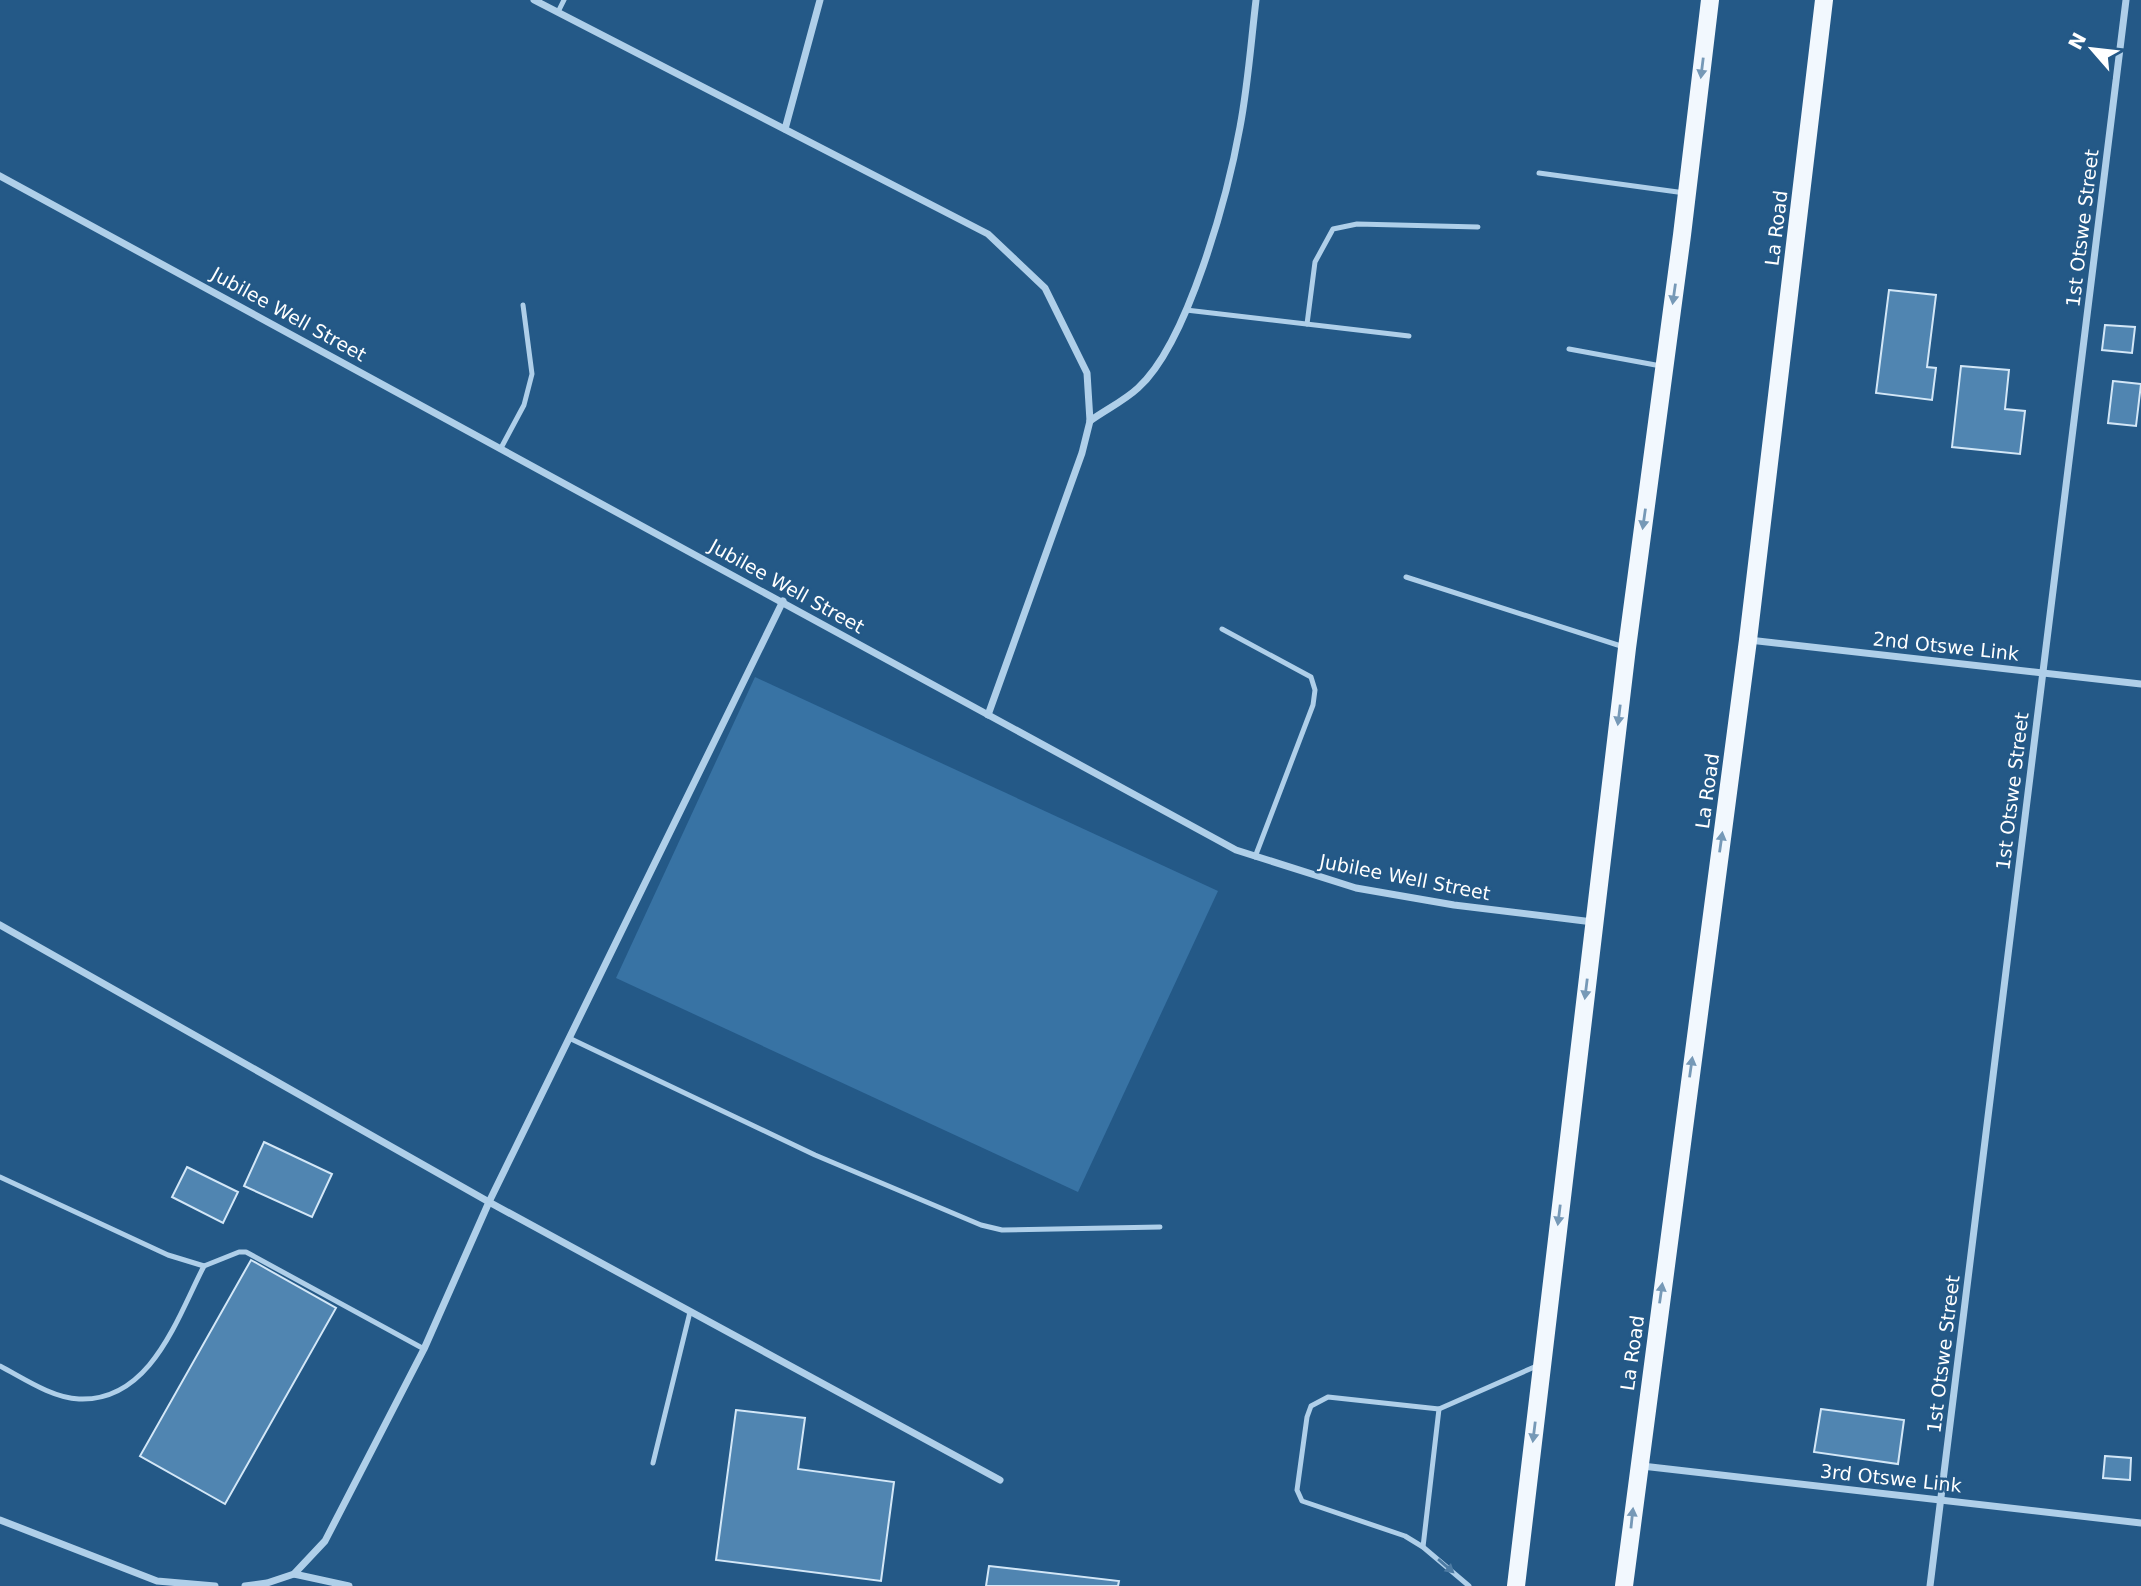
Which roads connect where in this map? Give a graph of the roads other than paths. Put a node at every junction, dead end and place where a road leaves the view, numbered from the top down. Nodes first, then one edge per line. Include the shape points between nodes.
1 (534, 0) edge
2 (564, 0) edge
3 (820, 0) edge
4 (1256, 0) edge
5 (1710, 0) edge
6 (1825, 0) edge
7 (2126, 0) edge
8 (558, 12) junction
9 (785, 130) junction
10 (1539, 173) dead end
11 (0, 176) edge
12 (1688, 193) junction
13 (1478, 227) dead end
14 (523, 305) dead end
15 (1186, 310) junction
16 (1307, 324) junction
17 (1409, 336) dead end
18 (1569, 349) dead end
19 (1664, 367) junction
20 (1090, 421) junction
21 (502, 448) junction
22 (1406, 577) dead end
23 (783, 601) junction
24 (1222, 629) dead end
25 (1748, 640) junction
26 (1627, 648) junction
27 (2043, 673) junction
28 (2141, 684) edge
29 (988, 715) junction
30 (1255, 857) junction
31 (1594, 922) junction
32 (0, 925) edge
33 (569, 1038) junction
34 (0, 1177) edge
35 (489, 1202) junction
36 (1160, 1227) dead end
37 (204, 1266) junction
38 (690, 1312) junction
39 (424, 1349) junction
40 (1541, 1364) junction
41 (0, 1366) edge
42 (1439, 1409) junction
43 (653, 1463) dead end
44 (1638, 1466) junction
45 (1000, 1480) dead end
46 (1941, 1500) junction
47 (0, 1520) edge
48 (2141, 1523) edge
49 (1423, 1547) junction
50 (294, 1574) junction
51 (215, 1586) edge
52 (245, 1586) edge
53 (349, 1586) edge
54 (1469, 1586) edge
55 (1516, 1586) edge
56 (1624, 1586) edge
57 (1930, 1586) edge

1 - 8 street
2 - 8 lane
3 - 9 street
4 - 15 street via 1240,128 1207,254
5 -> 12 main road
6 - 25 main road, La Road
7 - 27 street, 1st Otswe Street
8 - 9 street
9 - 20 street via 988,234 1045,288 1087,373
10 - 12 lane
11 - 21 street, Jubilee Well Street
12 -> 19 main road
13 - 16 lane via 1357,224 1333,229 1315,262
14 - 21 lane via 532,374
15 - 16 lane
15 - 20 street via 1165,354 1139,388
16 - 17 lane
18 - 19 lane
19 -> 26 main road
20 - 29 street
21 - 23 street, Jubilee Well Street
22 - 26 lane
23 - 29 street, Jubilee Well Street
23 - 33 street
24 - 30 lane via 1311,677 1315,690
25 - 27 street, 2nd Otswe Link
44 -> 25 main road, La Road
26 -> 31 main road
27 - 28 street, 2nd Otswe Link
27 - 46 street, 1st Otswe Street
29 - 30 street, Jubilee Well Street
30 - 31 street, Jubilee Well Street via 1356,888
31 -> 40 main road
32 - 35 street
33 - 35 street
33 - 36 lane via 815,1155 981,1225 1013,1230
34 - 37 lane via 169,1255
35 - 38 street
35 - 39 street
37 - 39 lane via 246,1252
37 - 41 lane via 159,1353 132,1385 104,1396 78,1399 44,1389
38 - 43 lane
38 - 45 street
39 - 50 street via 325,1541
40 - 42 lane
40 -> 55 main road
42 - 49 lane
42 - 49 lane via 1328,1397 1318,1400 1307,1417 1297,1490 1302,1501 1405,1536
44 - 46 street, 3rd Otswe Link
56 -> 44 main road, La Road
46 - 48 street, 3rd Otswe Link
46 - 57 street, 1st Otswe Street
47 - 51 street via 157,1581
49 -> 54 lane
50 - 52 street
50 - 53 street

